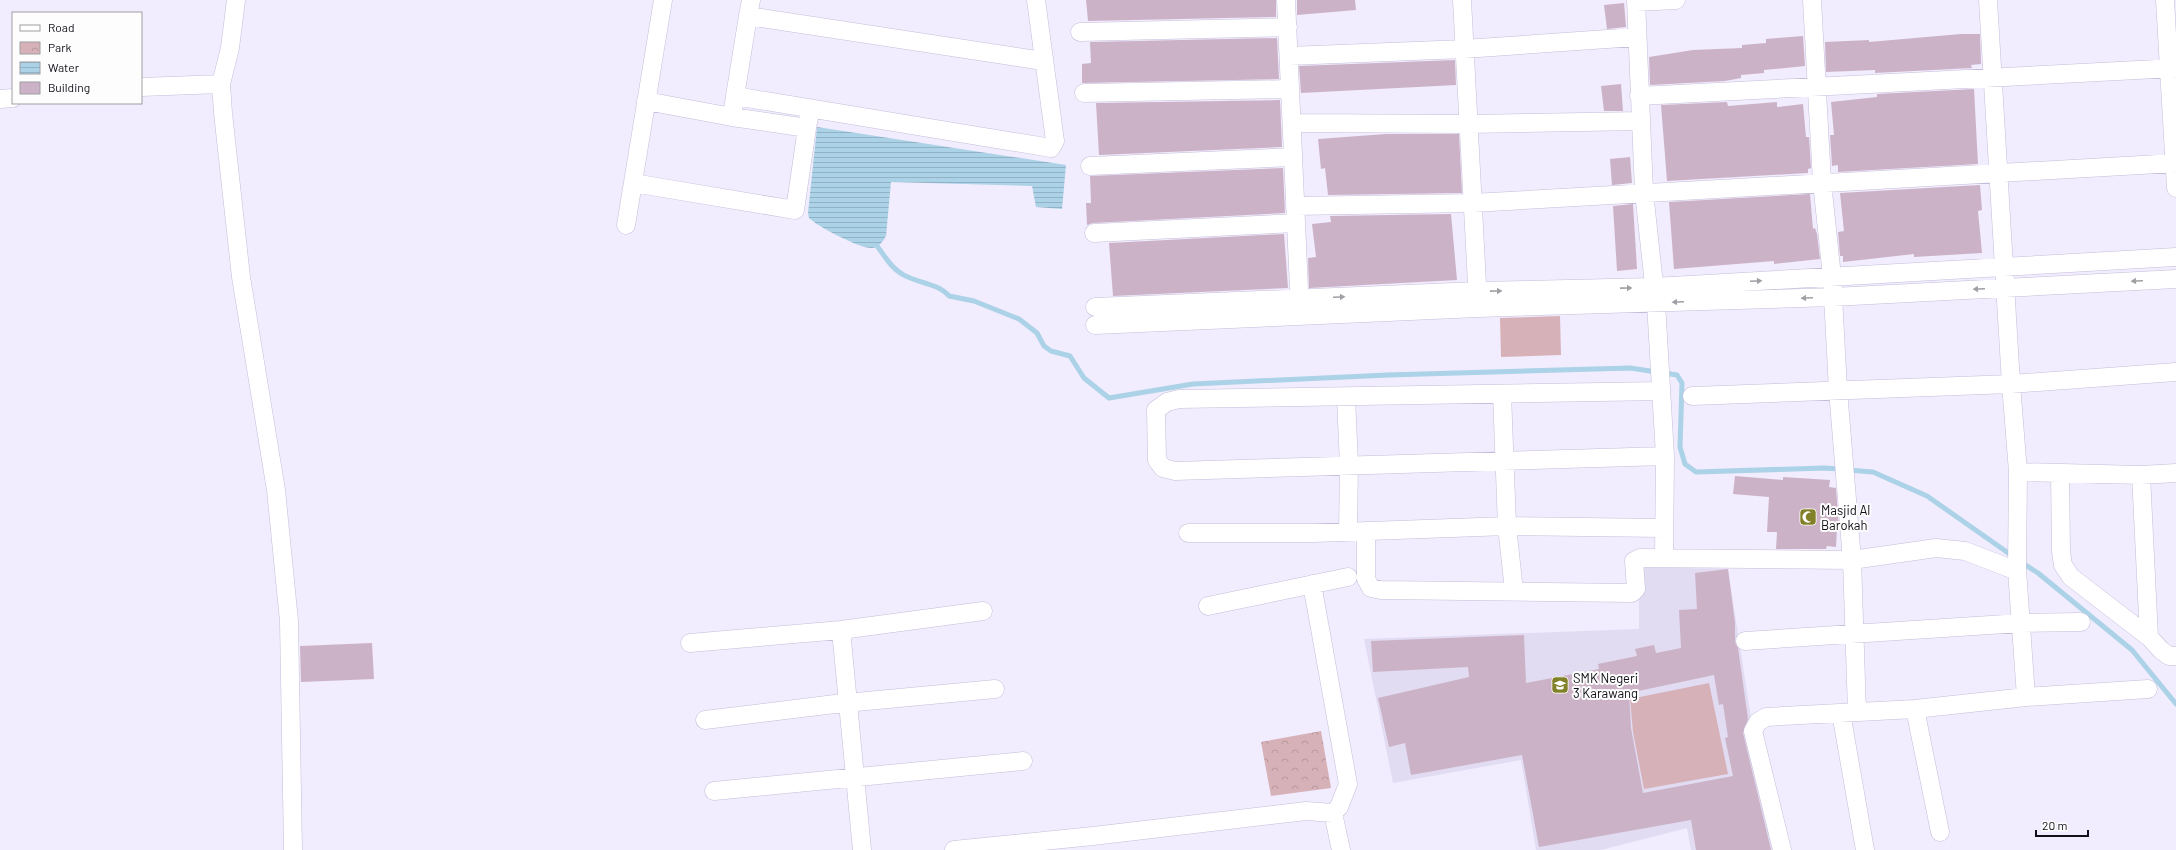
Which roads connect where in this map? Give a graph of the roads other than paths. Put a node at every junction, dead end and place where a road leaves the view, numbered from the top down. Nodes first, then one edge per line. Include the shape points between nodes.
1 (236, 0) edge
2 (663, 0) edge
3 (1036, 0) edge
4 (1286, 0) edge
5 (1462, 0) edge
6 (1676, 0) edge
7 (1812, 0) edge
8 (1988, 0) edge
9 (2165, 0) edge
10 (1636, 1) edge
11 (750, 8) edge
12 (1288, 27) junction
13 (1080, 32) dead end
14 (1636, 37) junction
15 (1464, 48) junction
16 (1289, 56) junction
17 (1043, 60) junction
18 (2173, 68) edge
19 (224, 74) junction
20 (1993, 77) junction
21 (1816, 86) junction
22 (142, 87) edge
23 (1290, 89) junction
24 (1084, 93) dead end
25 (735, 96) junction
26 (1640, 96) junction
27 (12, 98) edge
28 (0, 99) edge
29 (646, 101) junction
30 (810, 108) junction
31 (732, 118) junction
32 (1641, 121) junction
33 (1292, 123) junction
34 (1469, 124) junction
35 (808, 128) junction
36 (1293, 157) junction
37 (2175, 163) edge
38 (1090, 166) dead end
39 (1998, 173) junction
40 (1822, 182) junction
41 (633, 184) junction
42 (2176, 188) edge
43 (1644, 192) junction
44 (1473, 203) junction
45 (1296, 214) junction
46 (626, 225) dead end
47 (1094, 233) dead end
48 (2176, 257) edge
49 (2004, 267) junction
50 (1832, 277) junction
51 (2176, 279) edge
52 (2006, 287) junction
53 (1655, 295) junction
54 (1833, 297) junction
55 (1300, 299) junction
56 (1477, 300) junction
57 (1095, 307) dead end
58 (1300, 317) junction
59 (1095, 325) dead end
60 (2176, 372) edge
61 (2011, 384) junction
62 (1661, 388) junction
63 (1838, 390) junction
64 (1502, 394) junction
65 (1692, 396) dead end
66 (1346, 397) junction
67 (1665, 456) junction
68 (1504, 460) junction
69 (1349, 465) junction
70 (2018, 472) junction
71 (2060, 473) junction
72 (2176, 473) edge
73 (2141, 475) junction
74 (1507, 526) junction
75 (1664, 528) junction
76 (1357, 531) junction
77 (1188, 533) dead end
78 (1664, 558) junction
79 (1852, 560) junction
80 (2017, 570) junction
81 (1348, 577) dead end
82 (1312, 584) junction
83 (1514, 592) junction
84 (1208, 606) dead end
85 (982, 611) dead end
86 (2081, 622) dead end
87 (2020, 623) junction
88 (841, 630) junction
89 (1853, 634) junction
90 (2149, 637) junction
91 (1745, 641) dead end
92 (690, 643) dead end
93 (2176, 656) edge
94 (996, 689) dead end
95 (2148, 689) dead end
96 (2026, 697) junction
97 (847, 703) junction
98 (1915, 709) junction
99 (1849, 713) junction
100 (705, 720) dead end
101 (1023, 761) dead end
102 (854, 778) junction
103 (714, 791) dead end
104 (1333, 813) junction
105 (1940, 832) dead end
106 (293, 850) edge
107 (862, 850) edge
108 (954, 850) edge
109 (1341, 850) edge
110 (1782, 850) edge
111 (1865, 850) edge

1 - 19 street
2 - 29 street
3 - 17 street
4 - 12 street
5 - 15 street
6 - 10 street
7 - 21 street
8 - 20 street
9 - 18 street
10 - 14 street
11 - 17 street
11 - 25 street
12 - 13 street
12 - 16 street
14 - 15 street
14 - 26 street
15 - 16 street
15 - 34 street
16 - 23 street
17 - 30 street via 1055,141 1051,148
18 - 20 street
18 - 37 street
19 - 22 street
19 - 106 street via 223,113 241,277 276,490 289,620
20 - 21 street
20 - 39 street
21 - 26 street
21 - 40 street
23 - 24 street
23 - 33 street
25 - 30 street
25 - 31 street
26 - 32 street
27 - 28 street
29 - 31 street
29 - 41 street
30 - 35 street
31 - 35 street
32 - 34 street
32 - 43 street
33 - 34 street
33 - 36 street
34 - 44 street
35 - 41 street via 795,210
36 - 38 street
36 - 45 street
37 - 39 street
37 - 42 street
39 - 40 street
39 - 49 street
40 - 43 street
40 - 50 street
41 - 46 street
43 - 44 street
43 - 53 street
44 - 45 street
44 - 56 street
45 - 47 street
45 - 55 street
48 - 49 street
49 - 50 street
49 - 52 street
53 -> 50 street
50 - 54 street
51 -> 52 street
52 -> 54 street
52 - 61 street
54 -> 53 street
53 - 56 street
53 - 62 street
54 - 63 street
55 -> 56 street
55 - 57 street
55 - 58 street
56 - 58 street
58 - 59 street
60 - 61 street
61 - 63 street
61 - 70 street
62 - 64 street
62 - 67 street
63 - 65 street
63 - 79 street
64 - 66 street
64 - 68 street
66 - 69 street
66 - 69 street via 1179,399 1167,402 1156,410 1158,460 1163,468 1175,471
67 - 68 street
67 - 75 street
68 - 69 street
68 - 74 street
69 - 76 street
70 - 71 street
70 - 80 street
71 - 73 street
71 - 90 street via 2063,565 2071,577
72 - 73 street
73 - 90 street
74 - 75 street
74 - 76 street
74 - 83 street
75 - 78 street
76 - 77 street
76 - 83 street via 1366,579 1371,588 1449,593
78 - 79 street
78 - 83 street via 1640,558 1634,561 1636,589 1632,594
79 - 80 street via 1936,548 1965,551
79 - 89 street
80 - 87 street
81 - 82 street
82 - 84 street
82 - 104 street via 1348,784 1339,806
85 - 88 street
86 - 87 street
87 - 89 street
87 - 96 street
88 - 92 street
88 - 97 street
89 - 91 street
89 - 99 street
90 - 93 street via 2169,656
94 - 97 street
95 - 96 street
96 - 98 street
97 - 100 street
97 - 102 street
98 - 99 street
98 - 105 street
99 - 110 street via 1766,717 1758,722 1753,731
99 - 111 street
101 - 102 street
102 - 103 street
102 - 107 street
104 - 108 street via 1306,811
104 - 109 street

